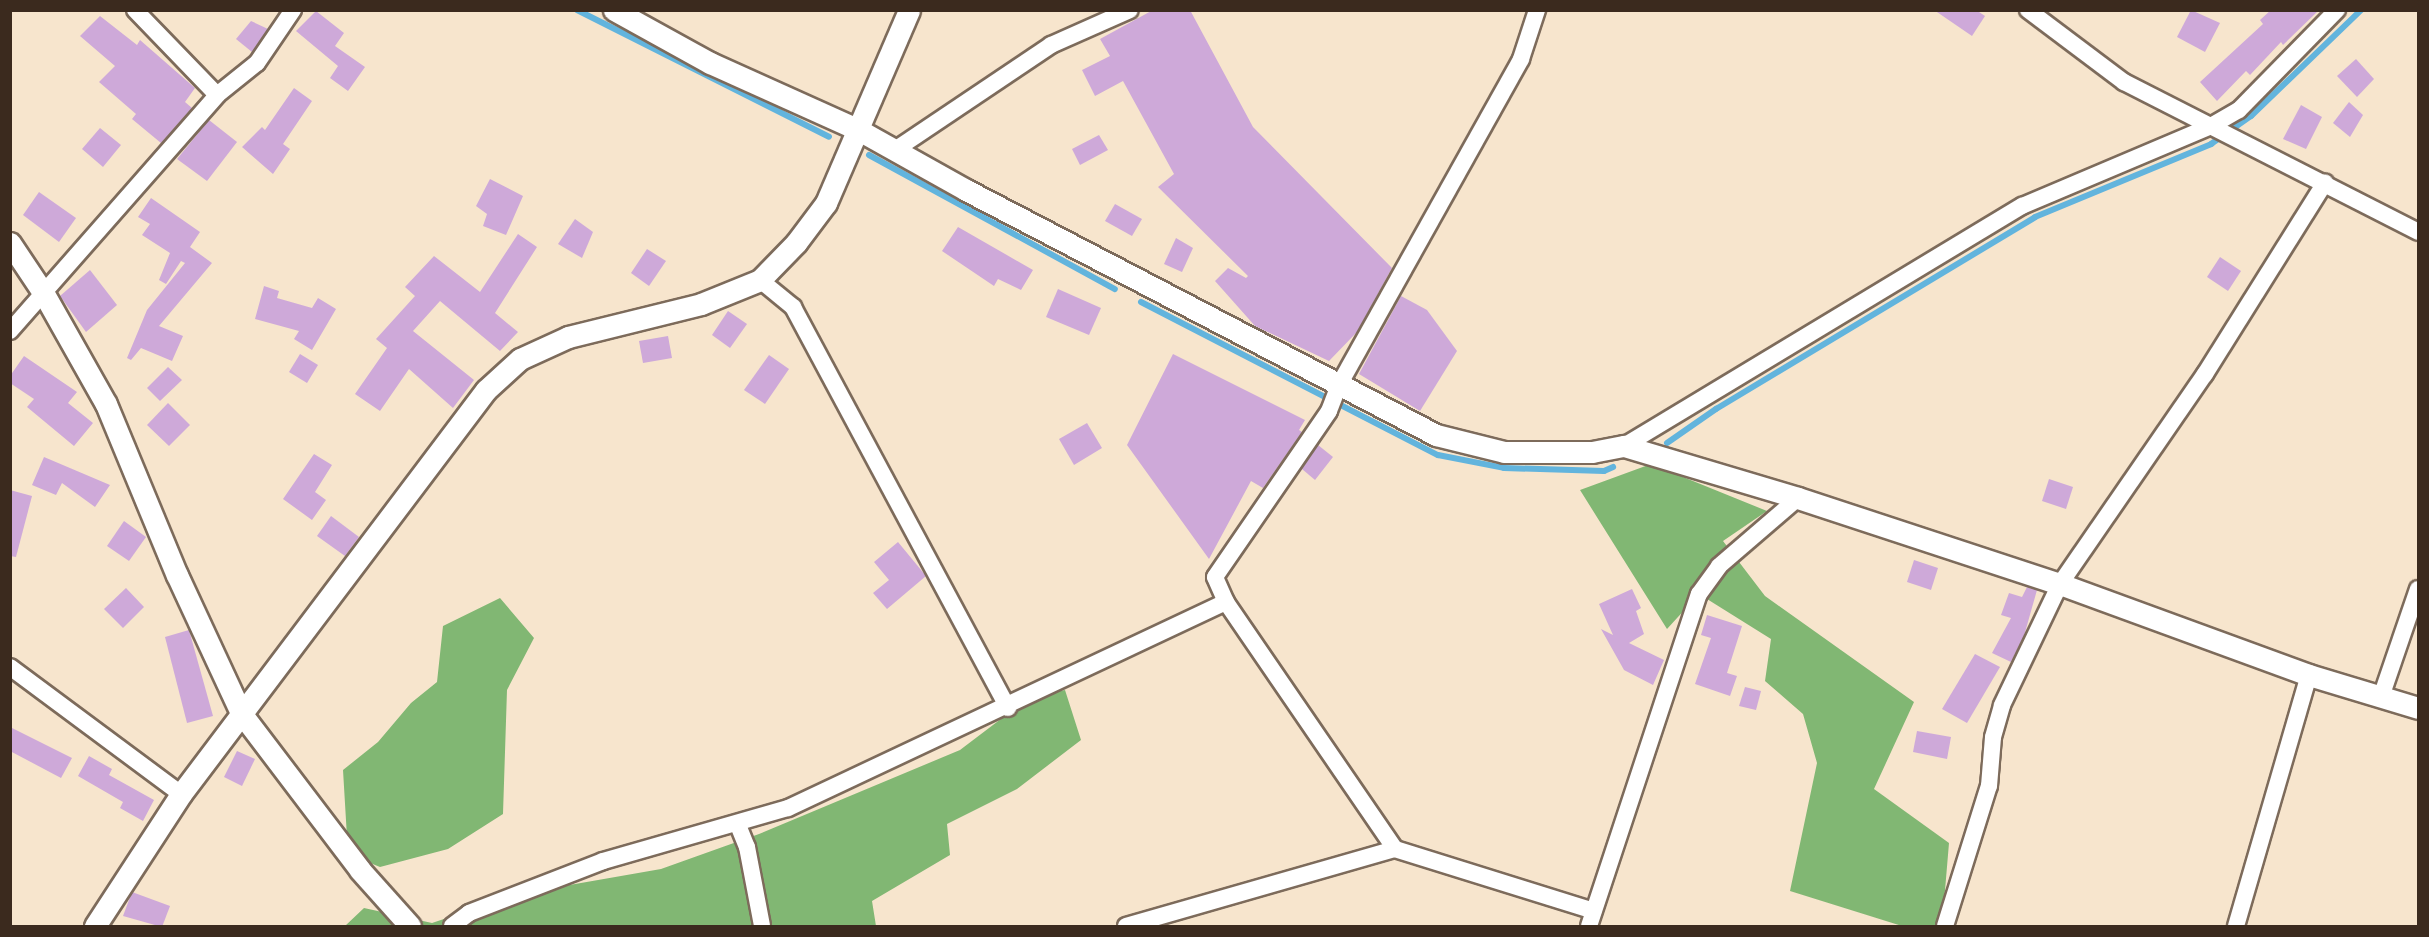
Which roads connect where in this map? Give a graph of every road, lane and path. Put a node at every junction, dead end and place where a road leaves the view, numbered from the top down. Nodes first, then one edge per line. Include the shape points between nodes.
1 (135, 10) edge
2 (292, 10) edge
3 (614, 10) edge
4 (909, 10) edge
5 (1130, 10) edge
6 (1537, 10) edge
7 (2028, 10) edge
8 (2337, 10) edge
9 (217, 95) junction
10 (857, 129) junction
11 (2221, 131) junction
12 (895, 150) junction
13 (2325, 183) junction
14 (2418, 232) edge
15 (10, 243) edge
16 (760, 280) junction
17 (44, 294) junction
18 (10, 331) edge
19 (1339, 390) junction
20 (1624, 446) junction
21 (1798, 498) junction
22 (2060, 584) junction
23 (2418, 589) edge
24 (1226, 602) junction
25 (10, 667) edge
26 (2309, 675) junction
27 (2381, 697) junction
28 (1008, 708) junction
29 (2418, 708) edge
30 (241, 713) junction
31 (181, 794) junction
32 (738, 825) junction
33 (1395, 849) junction
34 (1591, 919) edge
35 (1129, 926) edge
36 (95, 927) edge
37 (410, 927) edge
38 (452, 927) edge
39 (762, 927) edge
40 (1945, 927) edge
41 (2236, 927) edge

1 - 9 street
2 - 9 street via 256,63
3 - 10 street via 710,63
4 - 10 street
5 - 12 street via 1051,45
6 - 19 street via 1521,59
7 - 11 street via 2124,82
8 - 11 street
9 - 17 street
10 - 12 street
10 - 16 street via 826,203 796,243
11 - 13 street
11 - 20 street via 2022,206
12 - 19 street
13 - 14 street
13 - 22 street via 2142,470
15 - 17 street
16 - 28 street via 793,307
16 - 30 street via 701,304 568,338 520,359 486,390
17 - 18 street
17 - 30 street via 106,404 177,575
19 - 20 street via 1436,435 1504,452 1592,452
19 - 24 street via 1329,411 1215,577
20 - 21 street
21 - 22 street
21 - 34 street via 1719,566 1699,594
22 - 26 street
22 - 40 street via 2002,705 1993,737 1989,786
23 - 27 street
24 - 28 street
24 - 33 street
25 - 31 street
26 - 27 street
26 - 41 street
27 - 29 street
28 - 32 street via 917,744 788,807
30 - 31 street
30 - 37 street via 360,870
31 - 36 street
32 - 38 street via 603,861 469,913
32 - 39 street via 747,847
33 - 34 street
33 - 35 street

